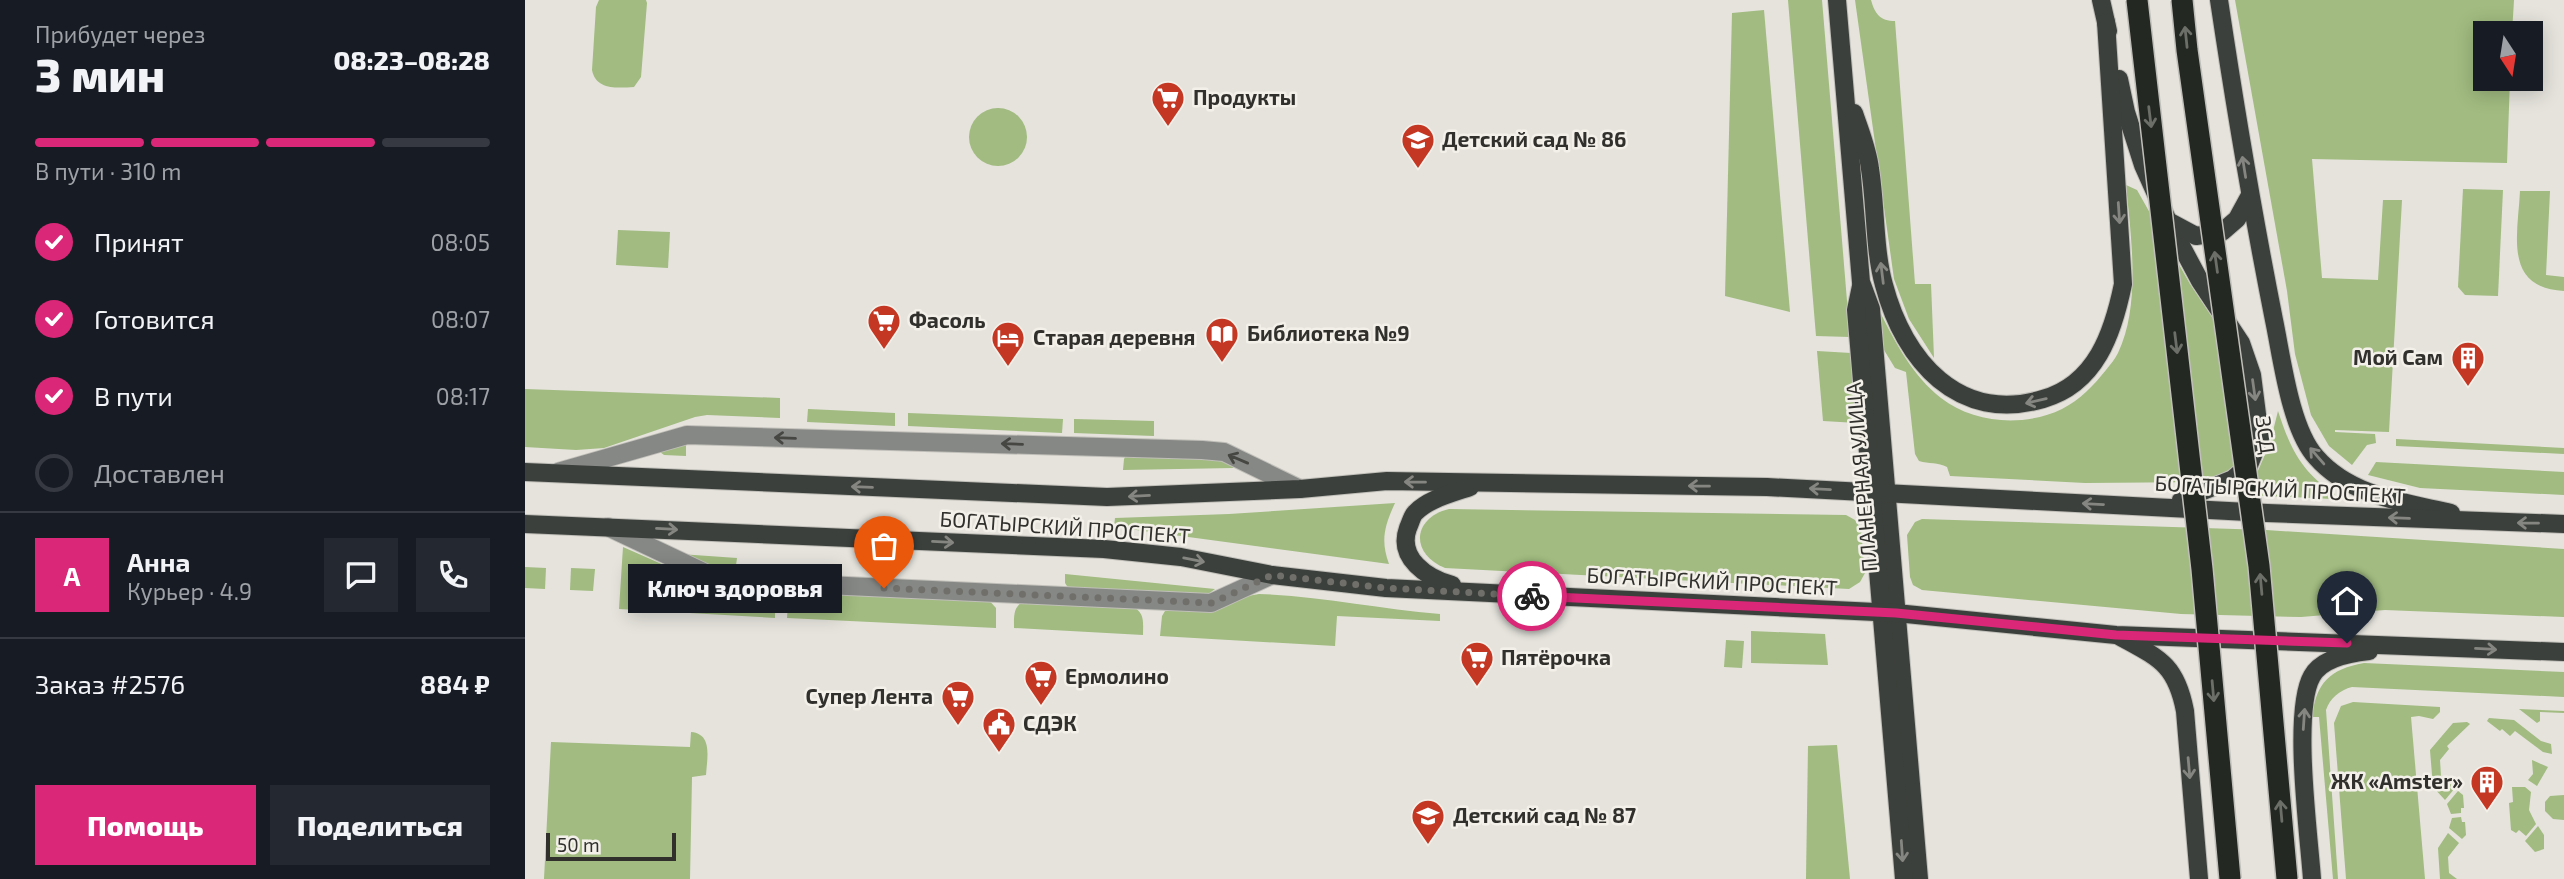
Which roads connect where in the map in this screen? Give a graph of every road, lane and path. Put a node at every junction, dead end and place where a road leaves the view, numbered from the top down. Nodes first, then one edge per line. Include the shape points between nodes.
1 (1837, 0) edge
2 (2101, 0) edge
3 (2137, 0) edge
4 (2182, 0) edge
5 (2219, 0) edge
6 (2106, 23) junction
7 (1843, 78) junction
8 (2249, 197) junction
9 (2168, 221) junction
10 (525, 472) edge
11 (555, 473) junction
12 (1483, 482) junction
13 (1300, 489) junction
14 (1879, 493) junction
15 (2161, 507) junction
16 (2492, 522) junction
17 (525, 524) edge
18 (2564, 524) edge
19 (605, 526) junction
20 (1272, 575) junction
21 (1482, 594) junction
22 (1889, 613) junction
23 (2116, 635) junction
24 (2418, 646) junction
25 (2564, 652) edge
26 (1904, 879) edge
27 (1919, 879) edge
28 (2199, 879) edge
29 (2230, 879) edge
30 (2287, 879) edge
31 (2312, 879) edge

1 - 7 main road, ПЛАНЕРНАЯ УЛИЦА
2 - 6 main road
3 -> 29 highway, bridge via 2201,569
30 -> 4 highway, ЗСД, bridge via 2259,566
8 -> 5 main road
6 -> 7 main road via 2123,284 2117,314 2094,366 2053,396 2030,403 2001,405 1950,390 1910,345 1883,283 1870,166
6 - 9 main road via 2126,112
7 - 14 main road, ПЛАНЕРНАЯ УЛИЦА via 1861,282 1856,310
8 - 9 main road via 2223,232 2196,236
16 -> 8 main road via 2370,494 2315,457 2290,398
9 -> 15 main road via 2241,343 2252,375 2260,438 2249,465 2233,479
10 - 11 main road, БОГАТЫРСКИЙ ПРОСПЕКТ
13 -> 11 main road, БОГАТЫРСКИЙ ПРОСПЕКТ via 1107,497
13 -> 11 street via 1224,452 1202,450 687,435
12 -> 13 main road, БОГАТЫРСКИЙ ПРОСПЕКТ via 1387,481
14 -> 12 main road, БОГАТЫРСКИЙ ПРОСПЕКТ
12 - 21 main road via 1414,513 1405,537 1409,558 1433,580
15 -> 14 main road, БОГАТЫРСКИЙ ПРОСПЕКТ
14 - 22 main road, ПЛАНЕРНАЯ УЛИЦА
16 -> 15 main road, БОГАТЫРСКИЙ ПРОСПЕКТ
18 -> 16 main road, БОГАТЫРСКИЙ ПРОСПЕКТ
17 - 19 main road, БОГАТЫРСКИЙ ПРОСПЕКТ
19 -> 20 main road, БОГАТЫРСКИЙ ПРОСПЕКТ via 1104,549 1181,557
19 - 20 street via 720,580 1212,603
20 - 21 main road, БОГАТЫРСКИЙ ПРОСПЕКТ
21 - 22 main road, БОГАТЫРСКИЙ ПРОСПЕКТ
22 - 23 main road, БОГАТЫРСКИЙ ПРОСПЕКТ
22 -> 26 main road, ПЛАНЕРНАЯ УЛИЦА
22 - 27 main road, ПЛАНЕРНАЯ УЛИЦА
23 - 24 main road, БОГАТЫРСКИЙ ПРОСПЕКТ
23 -> 28 main road via 2152,655 2174,675 2181,689
24 -> 25 main road, БОГАТЫРСКИЙ ПРОСПЕКТ
31 -> 24 main road via 2302,729 2306,691 2313,675 2330,660 2358,652

